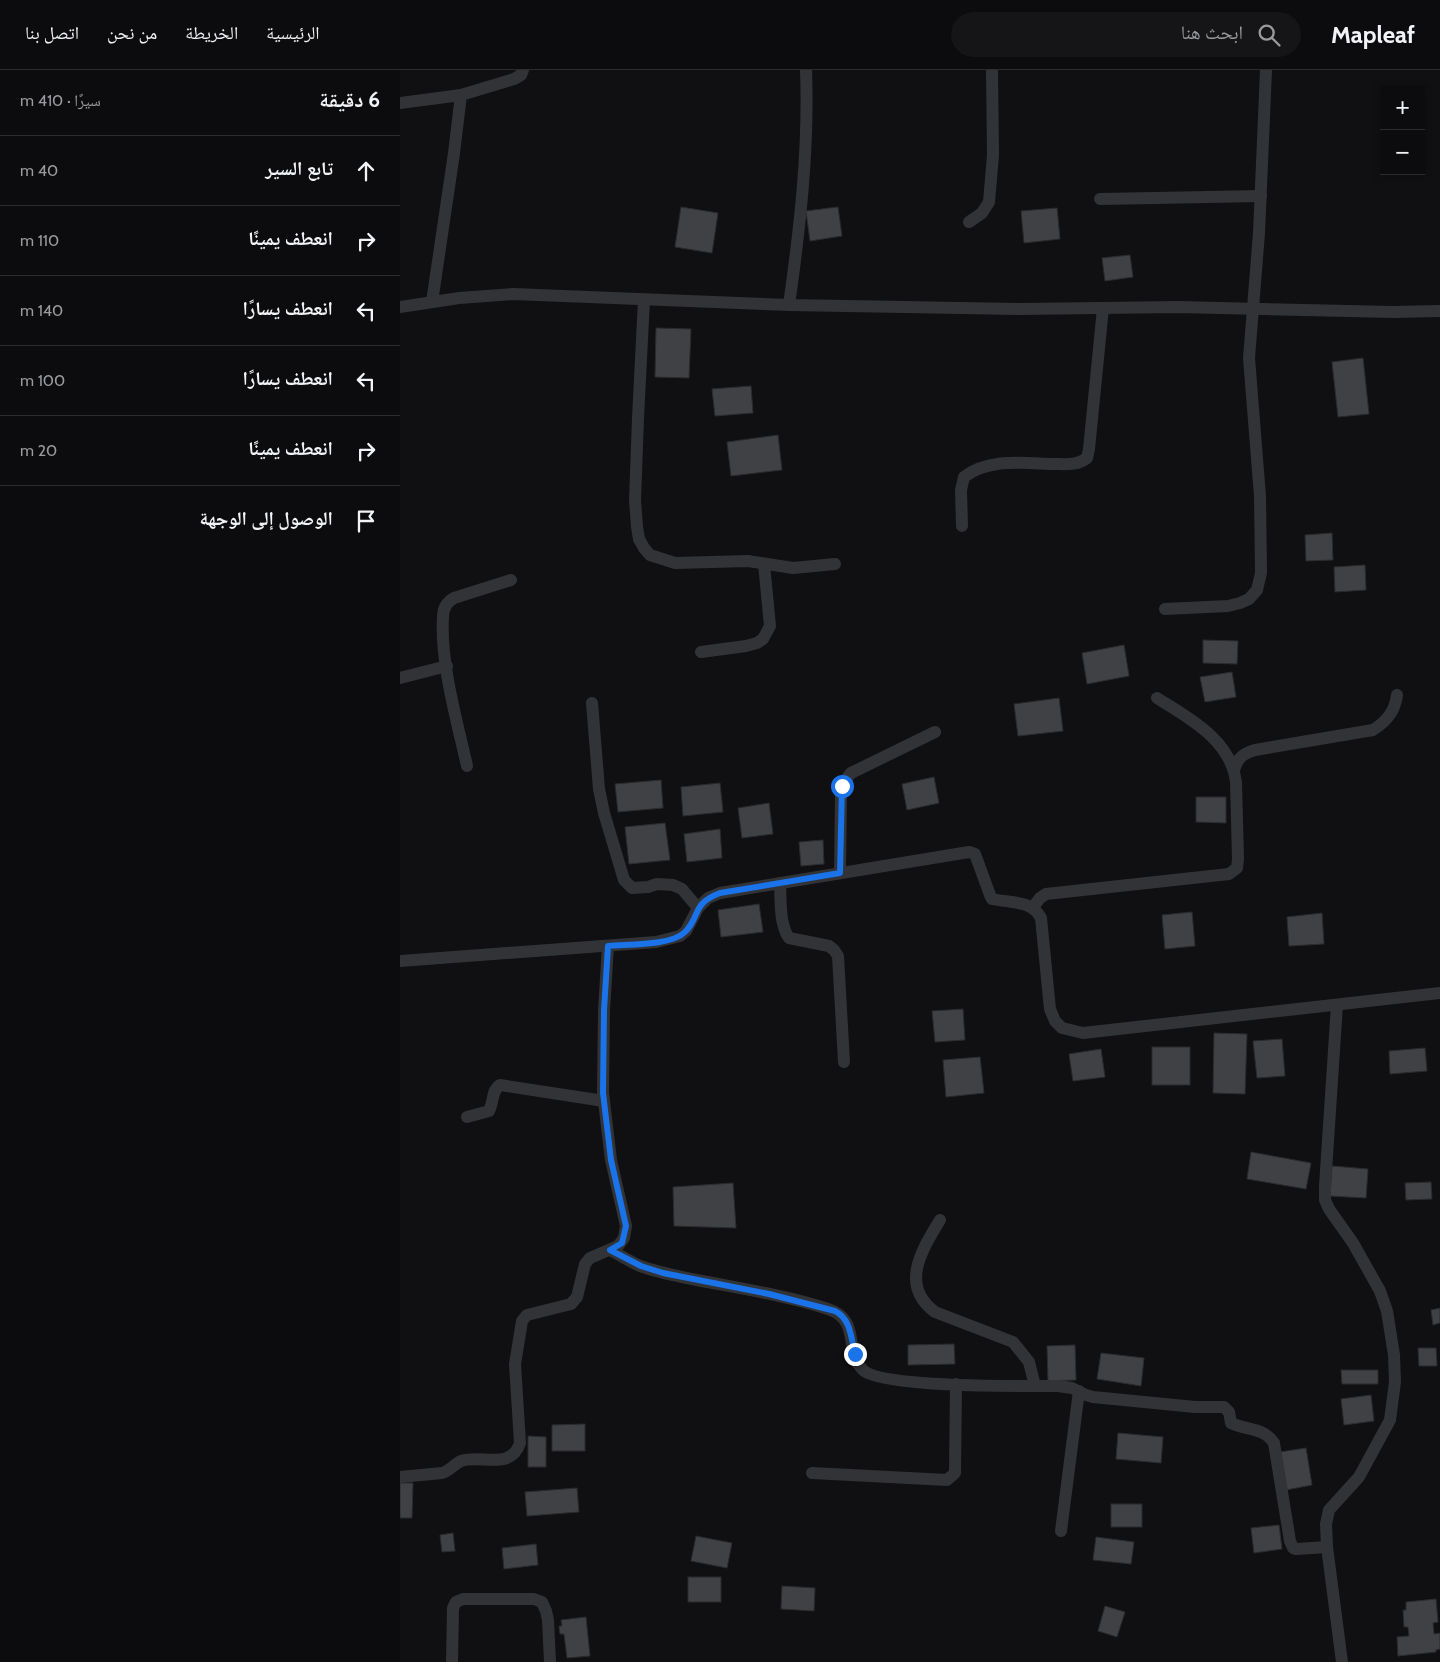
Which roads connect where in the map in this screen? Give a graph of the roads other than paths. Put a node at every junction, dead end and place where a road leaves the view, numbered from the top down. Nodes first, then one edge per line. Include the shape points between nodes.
1 (523, 70) edge
2 (806, 70) edge
3 (992, 70) edge
4 (1266, 70) edge
5 (461, 95) junction
6 (400, 104) edge
7 (1261, 196) junction
8 (1100, 199) dead end
9 (970, 222) dead end
10 (644, 300) junction
11 (432, 302) junction
12 (789, 305) junction
13 (400, 307) edge
14 (1103, 308) junction
15 (1252, 309) junction
16 (1440, 311) edge
17 (962, 526) dead end
18 (764, 564) junction
19 (835, 564) dead end
20 (511, 580) dead end
21 (1165, 609) dead end
22 (701, 652) dead end
23 (447, 666) junction
24 (400, 678) edge
25 (1397, 694) dead end
26 (1158, 698) dead end
27 (592, 703) dead end
28 (935, 732) dead end
29 (466, 766) dead end
30 (1234, 770) junction
31 (840, 873) junction
32 (780, 883) junction
33 (1033, 907) junction
34 (698, 908) junction
35 (608, 946) junction
36 (400, 961) edge
37 (1440, 993) edge
38 (1337, 1005) junction
39 (844, 1062) dead end
40 (604, 1101) junction
41 (467, 1117) dead end
42 (940, 1220) dead end
43 (610, 1250) junction
44 (956, 1384) junction
45 (1035, 1386) junction
46 (1079, 1391) junction
47 (812, 1473) dead end
48 (400, 1477) edge
49 (1061, 1531) dead end
50 (1327, 1547) junction
51 (452, 1662) edge
52 (550, 1662) edge
53 (1342, 1662) edge

1 - 5 street via 514,79
2 - 12 street via 801,216
3 - 9 street via 993,155 989,202 982,213
4 - 7 street
5 - 6 street
5 - 11 street
7 - 8 street
7 - 15 street
10 - 11 street via 513,294
10 - 12 street
10 - 18 street via 635,500 639,539 650,555 667,562 748,561
11 - 13 street
12 - 14 street
14 - 15 street
14 - 17 street via 1087,458 1076,464 1010,463 971,472 964,477 961,490
15 - 16 street
15 - 21 street via 1249,358 1261,548 1257,590 1249,599 1228,606
18 - 19 street via 793,568
18 - 22 street via 770,626 763,639 757,644
20 - 23 street via 449,602 443,616
23 - 24 street
23 - 29 street
25 - 30 street via 1393,712 1373,730 1255,750 1240,757
26 - 30 street via 1206,729
27 - 34 street via 599,789 624,880 632,888 666,884 678,886
28 - 31 street via 851,773 846,779 841,796
30 - 33 street via 1238,859 1234,872 1046,894
31 - 32 street
31 - 33 street via 969,852 975,854 992,898
32 - 34 street via 720,893 708,898
32 - 39 street via 785,932 789,938 829,946 838,956
33 - 38 street via 1041,918 1050,1009 1062,1028 1083,1033
34 - 35 street via 686,932 673,939
35 - 36 street
35 - 40 street via 602,1059
37 - 38 street
38 - 50 street via 1325,1200 1353,1243 1388,1311 1395,1382 1390,1420 1359,1476 1329,1510
40 - 41 street via 500,1085 493,1093 489,1111
40 - 43 street via 611,1160 626,1226 622,1243
42 - 45 street via 917,1262 918,1289 925,1304 935,1312 1013,1342 1029,1362
43 - 44 street via 663,1273 835,1311 848,1323 858,1363 864,1371 895,1381
43 - 48 street via 590,1258 585,1264 577,1297 572,1304 527,1315 522,1321 515,1364 520,1444 515,1455 498,1460 463,1460 442,1473
44 - 45 street
44 - 47 street via 955,1473 947,1480
45 - 46 street via 1058,1386
46 - 49 street
46 - 50 street via 1093,1397 1226,1408 1232,1423 1264,1432 1274,1443 1293,1548
50 - 53 street
51 - 52 street via 454,1604 463,1599 538,1599 544,1605 548,1620

